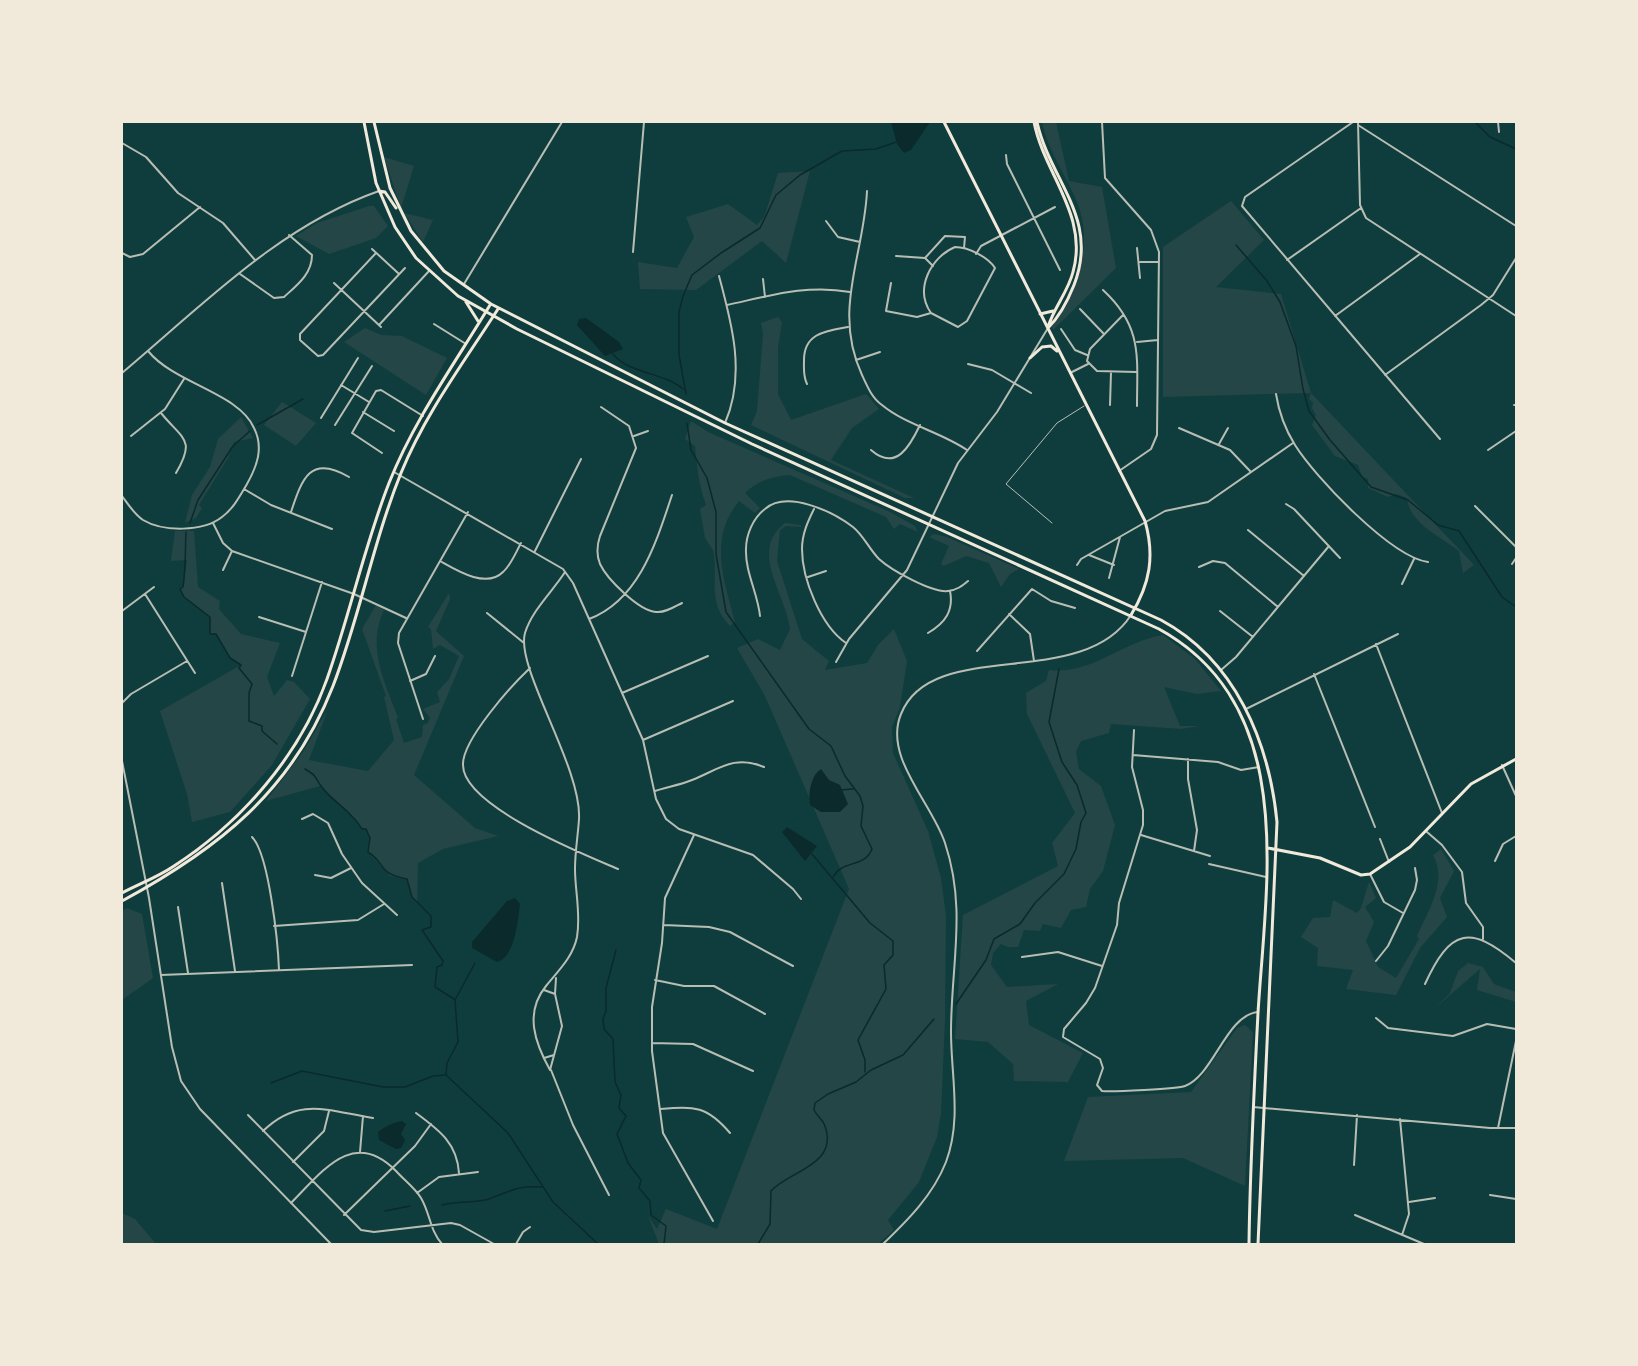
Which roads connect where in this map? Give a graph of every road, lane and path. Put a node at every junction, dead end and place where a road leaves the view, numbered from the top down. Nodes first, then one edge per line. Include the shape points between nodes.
1 (364, 122) edge
2 (374, 122) edge
3 (562, 122) edge
4 (644, 122) edge
5 (944, 122) edge
6 (1036, 122) edge
7 (1102, 122) edge
8 (1353, 122) edge
9 (1498, 122) edge
10 (1358, 123) edge
11 (1499, 132) dead end
12 (122, 143) edge
13 (1006, 155) dead end
14 (379, 191) junction
15 (867, 191) dead end
16 (200, 207) junction
17 (1054, 207) dead end
18 (1361, 208) junction
19 (398, 210) junction
20 (1034, 218) junction
21 (826, 221) dead end
22 (1516, 226) edge
23 (289, 235) junction
24 (1000, 235) junction
25 (860, 242) junction
26 (964, 248) junction
27 (1137, 248) dead end
28 (372, 249) dead end
29 (633, 252) dead end
30 (376, 253) junction
31 (122, 254) edge
32 (976, 254) junction
33 (1420, 254) junction
34 (896, 256) dead end
35 (925, 258) junction
36 (1516, 258) edge
37 (1287, 260) junction
38 (256, 261) junction
39 (1140, 262) junction
40 (1159, 262) junction
41 (933, 266) junction
42 (405, 268) dead end
43 (1060, 270) dead end
44 (429, 271) junction
45 (240, 274) junction
46 (399, 274) junction
47 (719, 276) dead end
48 (1140, 278) dead end
49 (763, 279) dead end
50 (891, 283) dead end
51 (334, 284) dead end
52 (463, 285) junction
53 (341, 290) junction
54 (1103, 291) dead end
55 (850, 292) junction
56 (765, 297) junction
57 (1489, 298) junction
58 (465, 301) junction
59 (491, 304) junction
60 (727, 305) junction
61 (1056, 308) junction
62 (498, 309) junction
63 (1080, 309) dead end
64 (364, 311) junction
65 (486, 312) junction
66 (931, 313) junction
67 (1040, 314) junction
68 (1123, 315) junction
69 (493, 316) junction
70 (1335, 316) junction
71 (1516, 316) edge
72 (434, 324) dead end
73 (478, 325) junction
74 (848, 327) junction
75 (1048, 328) junction
76 (1061, 329) dead end
77 (1103, 333) junction
78 (1159, 340) junction
79 (1137, 342) junction
80 (466, 344) junction
81 (148, 351) junction
82 (880, 352) dead end
83 (1061, 355) junction
84 (1087, 355) junction
85 (358, 358) dead end
86 (1030, 358) junction
87 (856, 360) junction
88 (968, 364) dead end
89 (1088, 364) junction
90 (372, 366) dead end
91 (1111, 372) junction
92 (1136, 372) junction
93 (122, 373) edge
94 (1070, 373) junction
95 (1385, 375) junction
96 (184, 379) junction
97 (1015, 382) junction
98 (807, 384) dead end
99 (341, 386) junction
100 (1031, 393) dead end
101 (355, 394) junction
102 (1276, 394) dead end
103 (369, 402) junction
104 (1086, 405) junction
105 (1110, 405) dead end
106 (1137, 406) dead end
107 (601, 407) dead end
108 (363, 412) junction
109 (161, 413) junction
110 (423, 416) junction
111 (321, 418) dead end
112 (725, 423) junction
113 (335, 425) dead end
114 (920, 425) junction
115 (1179, 428) dead end
116 (1228, 428) dead end
117 (394, 431) dead end
118 (648, 431) dead end
119 (1516, 431) edge
120 (131, 436) dead end
121 (634, 436) junction
122 (1440, 439) dead end
123 (1293, 443) junction
124 (1219, 444) junction
125 (871, 450) dead end
126 (1488, 450) dead end
127 (967, 451) junction
128 (382, 453) dead end
129 (581, 459) dead end
130 (1119, 471) junction
131 (1250, 471) junction
132 (394, 472) junction
133 (176, 473) dead end
134 (401, 475) junction
135 (349, 477) dead end
136 (244, 489) junction
137 (672, 495) dead end
138 (122, 496) edge
139 (1286, 504) dead end
140 (1475, 506) dead end
141 (814, 508) junction
142 (291, 512) junction
143 (468, 513) junction
144 (932, 516) junction
145 (1145, 521) junction
146 (213, 523) junction
147 (1052, 523) dead end
148 (928, 525) junction
149 (332, 529) dead end
150 (1248, 530) dead end
151 (1120, 536) junction
152 (521, 543) junction
153 (1329, 546) junction
154 (1516, 547) edge
155 (232, 551) junction
156 (535, 551) junction
157 (1089, 554) junction
158 (1340, 558) dead end
159 (1516, 558) edge
160 (1414, 559) junction
161 (440, 561) junction
162 (1428, 562) dead end
163 (1512, 564) dead end
164 (1077, 565) dead end
165 (1114, 566) junction
166 (1199, 567) dead end
167 (223, 570) dead end
168 (826, 571) dead end
169 (565, 572) junction
170 (904, 574) junction
171 (1304, 576) junction
172 (808, 577) junction
173 (1109, 578) dead end
174 (968, 580) dead end
175 (322, 582) junction
176 (1402, 584) dead end
177 (154, 587) dead end
178 (950, 591) junction
179 (145, 594) junction
180 (354, 594) junction
181 (626, 595) junction
182 (361, 597) junction
183 (682, 603) dead end
184 (1278, 607) junction
185 (1075, 608) dead end
186 (1135, 608) junction
187 (122, 609) edge
188 (1220, 611) dead end
189 (487, 613) dead end
190 (1009, 614) junction
191 (1131, 615) junction
192 (760, 616) dead end
193 (259, 617) dead end
194 (406, 618) junction
195 (589, 619) junction
196 (306, 632) junction
197 (928, 633) dead end
198 (1398, 634) dead end
199 (1253, 637) junction
200 (524, 643) junction
201 (846, 643) junction
202 (1376, 644) junction
203 (977, 651) dead end
204 (435, 656) dead end
205 (708, 656) dead end
206 (187, 661) junction
207 (1034, 661) junction
208 (836, 662) dead end
209 (530, 668) junction
210 (1221, 670) junction
211 (195, 673) dead end
212 (1314, 674) junction
213 (292, 676) dead end
214 (410, 681) junction
215 (622, 693) junction
216 (733, 701) dead end
217 (122, 703) edge
218 (1245, 709) junction
219 (423, 719) dead end
220 (1134, 730) dead end
221 (643, 740) junction
222 (1133, 756) junction
223 (1188, 759) junction
224 (1516, 759) edge
225 (122, 762) edge
226 (1502, 765) junction
227 (764, 767) dead end
228 (1259, 767) junction
229 (655, 791) junction
230 (1516, 796) edge
231 (1442, 813) junction
232 (302, 819) dead end
233 (1375, 827) dead end
234 (1427, 832) junction
235 (1141, 834) junction
236 (694, 835) junction
237 (1516, 836) edge
238 (252, 837) dead end
239 (1380, 839) dead end
240 (1268, 848) junction
241 (1277, 849) junction
242 (576, 850) junction
243 (1194, 851) junction
244 (1210, 856) dead end
245 (1495, 861) dead end
246 (1389, 862) junction
247 (1209, 864) dead end
248 (351, 868) junction
249 (1415, 868) dead end
250 (618, 869) dead end
251 (315, 874) dead end
252 (1370, 874) junction
253 (1266, 877) junction
254 (146, 881) junction
255 (222, 882) dead end
256 (147, 888) junction
257 (122, 893) edge
258 (801, 898) dead end
259 (122, 901) edge
260 (384, 904) junction
261 (178, 907) dead end
262 (1403, 913) junction
263 (397, 915) dead end
264 (664, 925) junction
265 (274, 926) junction
266 (1483, 939) junction
267 (1022, 957) dead end
268 (1376, 961) dead end
269 (1516, 963) edge
270 (412, 965) dead end
271 (793, 966) dead end
272 (1102, 966) junction
273 (279, 970) junction
274 (235, 971) junction
275 (188, 973) junction
276 (160, 975) junction
277 (556, 978) junction
278 (655, 980) junction
279 (1425, 984) dead end
280 (543, 990) junction
281 (555, 994) junction
282 (1258, 1012) junction
283 (765, 1014) dead end
284 (1376, 1018) dead end
285 (1516, 1029) edge
286 (1516, 1041) edge
287 (652, 1043) junction
288 (556, 1053) junction
289 (544, 1058) junction
290 (550, 1070) junction
291 (753, 1071) dead end
292 (1253, 1107) junction
293 (1264, 1108) junction
294 (660, 1109) junction
295 (329, 1111) junction
296 (416, 1113) dead end
297 (248, 1115) dead end
298 (1357, 1115) junction
299 (363, 1116) junction
300 (373, 1118) dead end
301 (1400, 1119) junction
302 (431, 1124) junction
303 (1498, 1128) junction
304 (1516, 1128) edge
305 (263, 1131) junction
306 (730, 1134) dead end
307 (360, 1152) junction
308 (293, 1162) junction
309 (1354, 1165) dead end
310 (393, 1168) junction
311 (478, 1172) dead end
312 (459, 1173) junction
313 (312, 1182) junction
314 (417, 1193) junction
315 (609, 1195) dead end
316 (1490, 1195) dead end
317 (1435, 1198) dead end
318 (1516, 1199) edge
319 (1409, 1202) junction
320 (291, 1203) junction
321 (344, 1215) junction
322 (1355, 1215) dead end
323 (713, 1221) dead end
324 (431, 1225) junction
325 (530, 1227) dead end
326 (1402, 1235) junction
327 (331, 1245) edge
328 (442, 1245) edge
329 (494, 1245) edge
330 (516, 1245) edge
331 (883, 1245) edge
332 (1250, 1245) edge
333 (1258, 1245) edge
334 (1424, 1245) edge

1 - 14 main road
2 - 19 main road
3 - 52 street
4 - 29 street
5 - 24 main road
6 - 61 main road via 1037,141 1070,207 1076,232 1074,270
6 - 75 main road via 1074,205 1082,245 1075,282
7 - 40 street via 1105,178 1153,232
8 - 37 street via 1242,201 1243,208
9 - 11 street
10 - 18 street
10 - 22 street
12 - 16 street via 146,157 178,193
13 - 20 street
14 - 19 main road via 385,192
14 - 23 street via 321,215
14 - 44 main road via 401,236
15 - 25 street
16 - 31 street via 143,254
16 - 38 street via 223,222
17 - 20 street
18 - 33 street via 1371,223
18 - 37 street
19 - 52 main road via 428,254
20 - 24 street
20 - 43 street
21 - 25 street via 838,237
23 - 38 street
23 - 45 street via 312,255 312,264 284,297 274,298
24 - 32 street via 981,246
24 - 67 main road
25 - 55 street
26 - 32 street
26 - 35 street via 965,237 945,236
26 - 41 street via 947,251
27 - 39 street
28 - 30 street
30 - 46 street
30 - 53 street
32 - 66 street via 991,262 994,271 964,324 956,327
33 - 57 street
33 - 70 street
34 - 35 street
35 - 41 street
36 - 57 street
37 - 70 street
38 - 45 street
39 - 40 street
39 - 48 street
40 - 78 street
41 - 66 street via 924,290
42 - 46 street
44 - 58 main road
44 - 64 street via 380,326
45 - 81 street
46 - 64 street
47 - 60 street
49 - 56 street
50 - 66 street via 886,311 916,317
51 - 53 street
52 - 59 main road
53 - 64 street
53 - 64 street via 300,334 300,340 318,356 323,355
54 - 68 street
55 - 56 street via 813,288
55 - 74 street
56 - 60 street
57 - 71 street
57 - 95 street
58 - 65 main road
58 - 73 main road via 477,316
59 - 62 main road
59 - 65 main road
60 - 112 street via 737,373
61 - 67 main road via 1049,314
61 - 75 main road
62 - 69 main road
62 - 112 main road
63 - 77 street
65 - 69 main road
65 - 73 main road
67 - 75 main road
68 - 77 street
68 - 79 street
69 - 134 main road via 425,424
69 - 148 main road via 752,444
70 - 95 street
72 - 80 street
73 - 80 main road
74 - 87 street
74 - 98 street via 821,332 809,340 804,352
75 - 83 main road
75 - 86 street
76 - 84 street via 1075,350
77 - 84 street
78 - 79 street
78 - 130 street via 1156,440 1146,453
79 - 92 street
80 - 110 main road
81 - 93 street
81 - 96 street
82 - 87 street
83 - 86 main road via 1049,346
83 - 94 main road
84 - 89 street
85 - 99 street
86 - 97 street
87 - 114 street via 877,401
88 - 97 street
89 - 91 street via 1097,371
89 - 94 street
90 - 101 street
91 - 92 street
91 - 105 street
92 - 106 street
94 - 104 main road
95 - 122 street
96 - 109 street
96 - 136 street via 237,407 254,428 258,457
97 - 100 street
97 - 127 street
99 - 101 street
99 - 111 street
101 - 103 street
101 - 113 street
102 - 123 street via 1281,419
103 - 108 street
103 - 110 street via 381,390
104 - 130 main road
104 - 147 lane via 1057,423 1006,483
107 - 121 street via 626,422
108 - 117 street
108 - 128 street via 353,435
109 - 120 street
109 - 133 street via 187,445 187,455
110 - 132 main road
112 - 144 main road
114 - 125 street via 909,446 898,456 882,457
114 - 127 street
115 - 124 street
116 - 124 street
118 - 121 street
119 - 126 street
121 - 181 street via 634,454 598,544 599,562
123 - 131 street
123 - 160 street via 1353,511
124 - 131 street via 1236,454
127 - 144 street
129 - 156 street
130 - 145 main road
131 - 145 street via 1208,502 1171,509
132 - 134 street
132 - 180 main road
134 - 143 street
134 - 182 main road
135 - 142 street via 327,467 313,470 303,482
136 - 142 street
136 - 146 street via 230,510
137 - 181 street via 636,581
138 - 146 street via 136,515 156,526 195,527
139 - 153 street
140 - 154 street
141 - 170 street via 851,525 879,559
141 - 172 street via 805,527 802,548
141 - 192 street via 794,501 778,502 761,512 751,527 746,556
142 - 149 street
143 - 152 street
143 - 161 street
144 - 148 street
144 - 186 main road
145 - 151 street
145 - 186 main road via 1151,561
146 - 155 street
148 - 170 street
148 - 191 main road
150 - 171 street
151 - 157 street
151 - 165 street
152 - 156 street
152 - 161 street via 504,572 497,576 470,575
153 - 158 street
153 - 171 street
155 - 167 street
155 - 175 street
156 - 169 street
157 - 164 street
157 - 165 street
159 - 163 street
160 - 162 street
160 - 176 street
161 - 194 street
165 - 173 street
166 - 184 street via 1214,561 1225,563
168 - 172 street
169 - 195 street
169 - 200 street via 530,622
170 - 178 street via 936,590
170 - 201 street
171 - 184 street
172 - 201 street via 822,620
174 - 178 street
175 - 180 street
175 - 196 street
177 - 179 street
178 - 197 street via 950,611
179 - 187 street
179 - 206 street
180 - 182 street
180 - 254 main road via 321,695 279,767 213,837
181 - 183 street via 652,612 663,612
181 - 195 street via 610,609
182 - 194 street
182 - 256 main road via 331,691 286,770 222,838
184 - 199 street
185 - 190 street via 1051,601 1032,589
186 - 191 main road
186 - 210 main road via 1191,639
188 - 199 street
189 - 200 street
190 - 203 street
190 - 207 street via 1030,634
191 - 207 street via 1117,633 1093,648
191 - 228 main road via 1169,635 1203,661 1234,704
193 - 196 street
194 - 214 street via 398,643
195 - 215 street
196 - 213 street
198 - 202 street
199 - 210 street
200 - 209 street
201 - 208 street
202 - 212 street
202 - 231 street
204 - 214 street via 426,674
205 - 215 street
206 - 211 street
206 - 217 street
207 - 331 street via 937,677 914,693 900,715 899,754 944,840 958,899 951,1018 955,1099 950,1148 936,1184
209 - 242 street via 577,792
209 - 242 street via 476,735 464,756 464,772 481,796
210 - 218 main road
212 - 218 street
212 - 233 street
214 - 219 street
215 - 221 street
216 - 221 street
218 - 241 main road via 1263,749 1273,788
220 - 222 street
221 - 229 street
222 - 223 street
222 - 235 street via 1144,818
223 - 228 street via 1218,762 1241,770
223 - 243 street via 1197,830
224 - 226 main road
225 - 254 street
226 - 230 street
226 - 231 main road via 1471,784
227 - 229 street via 746,761 726,763 693,780
228 - 240 main road
229 - 236 street via 666,819
231 - 234 main road
232 - 248 street via 313,814 325,820
234 - 246 main road
234 - 266 street via 1462,872 1466,903 1483,927
235 - 243 street
235 - 272 street
236 - 258 street via 753,855
236 - 264 street via 666,893
237 - 245 street via 1503,844
238 - 265 street via 261,851
239 - 246 street
240 - 241 main road
240 - 253 main road
241 - 252 main road via 1320,858 1362,875
241 - 293 main road
242 - 250 street
242 - 277 street via 577,935
243 - 244 street
246 - 252 main road
247 - 253 street
248 - 251 street via 331,878
248 - 260 street
249 - 262 street via 1416,886
252 - 262 street via 1384,902
253 - 282 main road
254 - 256 street
254 - 257 main road
255 - 274 street
256 - 259 main road
256 - 276 street
260 - 263 street
260 - 265 street via 358,920
261 - 275 street
262 - 268 street via 1388,946
264 - 271 street via 730,932
264 - 278 street
265 - 273 street
266 - 269 street
266 - 279 street via 1464,939 1449,945 1438,956
267 - 272 street via 1058,952
270 - 273 street
272 - 282 street via 1093,994 1062,1034 1100,1059 1103,1068 1097,1085 1104,1091 1188,1085 1240,1021
273 - 274 street
274 - 275 street
275 - 276 street
276 - 320 street via 175,1062 186,1091
277 - 280 street
277 - 281 street
278 - 283 street via 684,986 714,986
278 - 287 street
280 - 281 street
280 - 289 street via 533,1019 537,1047
281 - 288 street via 562,1026
282 - 292 main road
284 - 285 street via 1388,1028 1453,1036 1491,1023
286 - 303 street
287 - 291 street via 693,1044
287 - 294 street
288 - 289 street
288 - 290 street
289 - 290 street
290 - 315 street
292 - 293 street
292 - 332 main road
293 - 298 street
293 - 333 main road
294 - 306 street via 700,1109 714,1116
294 - 323 street via 666,1139
295 - 299 street
295 - 305 street via 302,1108 281,1116
295 - 308 street via 324,1131
296 - 302 street
297 - 305 street
298 - 301 street
298 - 309 street
299 - 300 street
299 - 307 street
301 - 303 street
301 - 319 street
302 - 310 street
302 - 312 street via 447,1137 457,1156
303 - 304 street
305 - 308 street
307 - 310 street via 379,1157
307 - 313 street via 337,1159
308 - 313 street
310 - 314 street
310 - 321 street
311 - 312 street
312 - 314 street via 439,1177
313 - 320 street
313 - 321 street
314 - 324 street
316 - 318 street
317 - 319 street
319 - 326 street via 1409,1219
320 - 327 street
321 - 324 street via 367,1231
322 - 326 street
324 - 328 street
324 - 329 street via 460,1225
325 - 330 street
326 - 334 street

